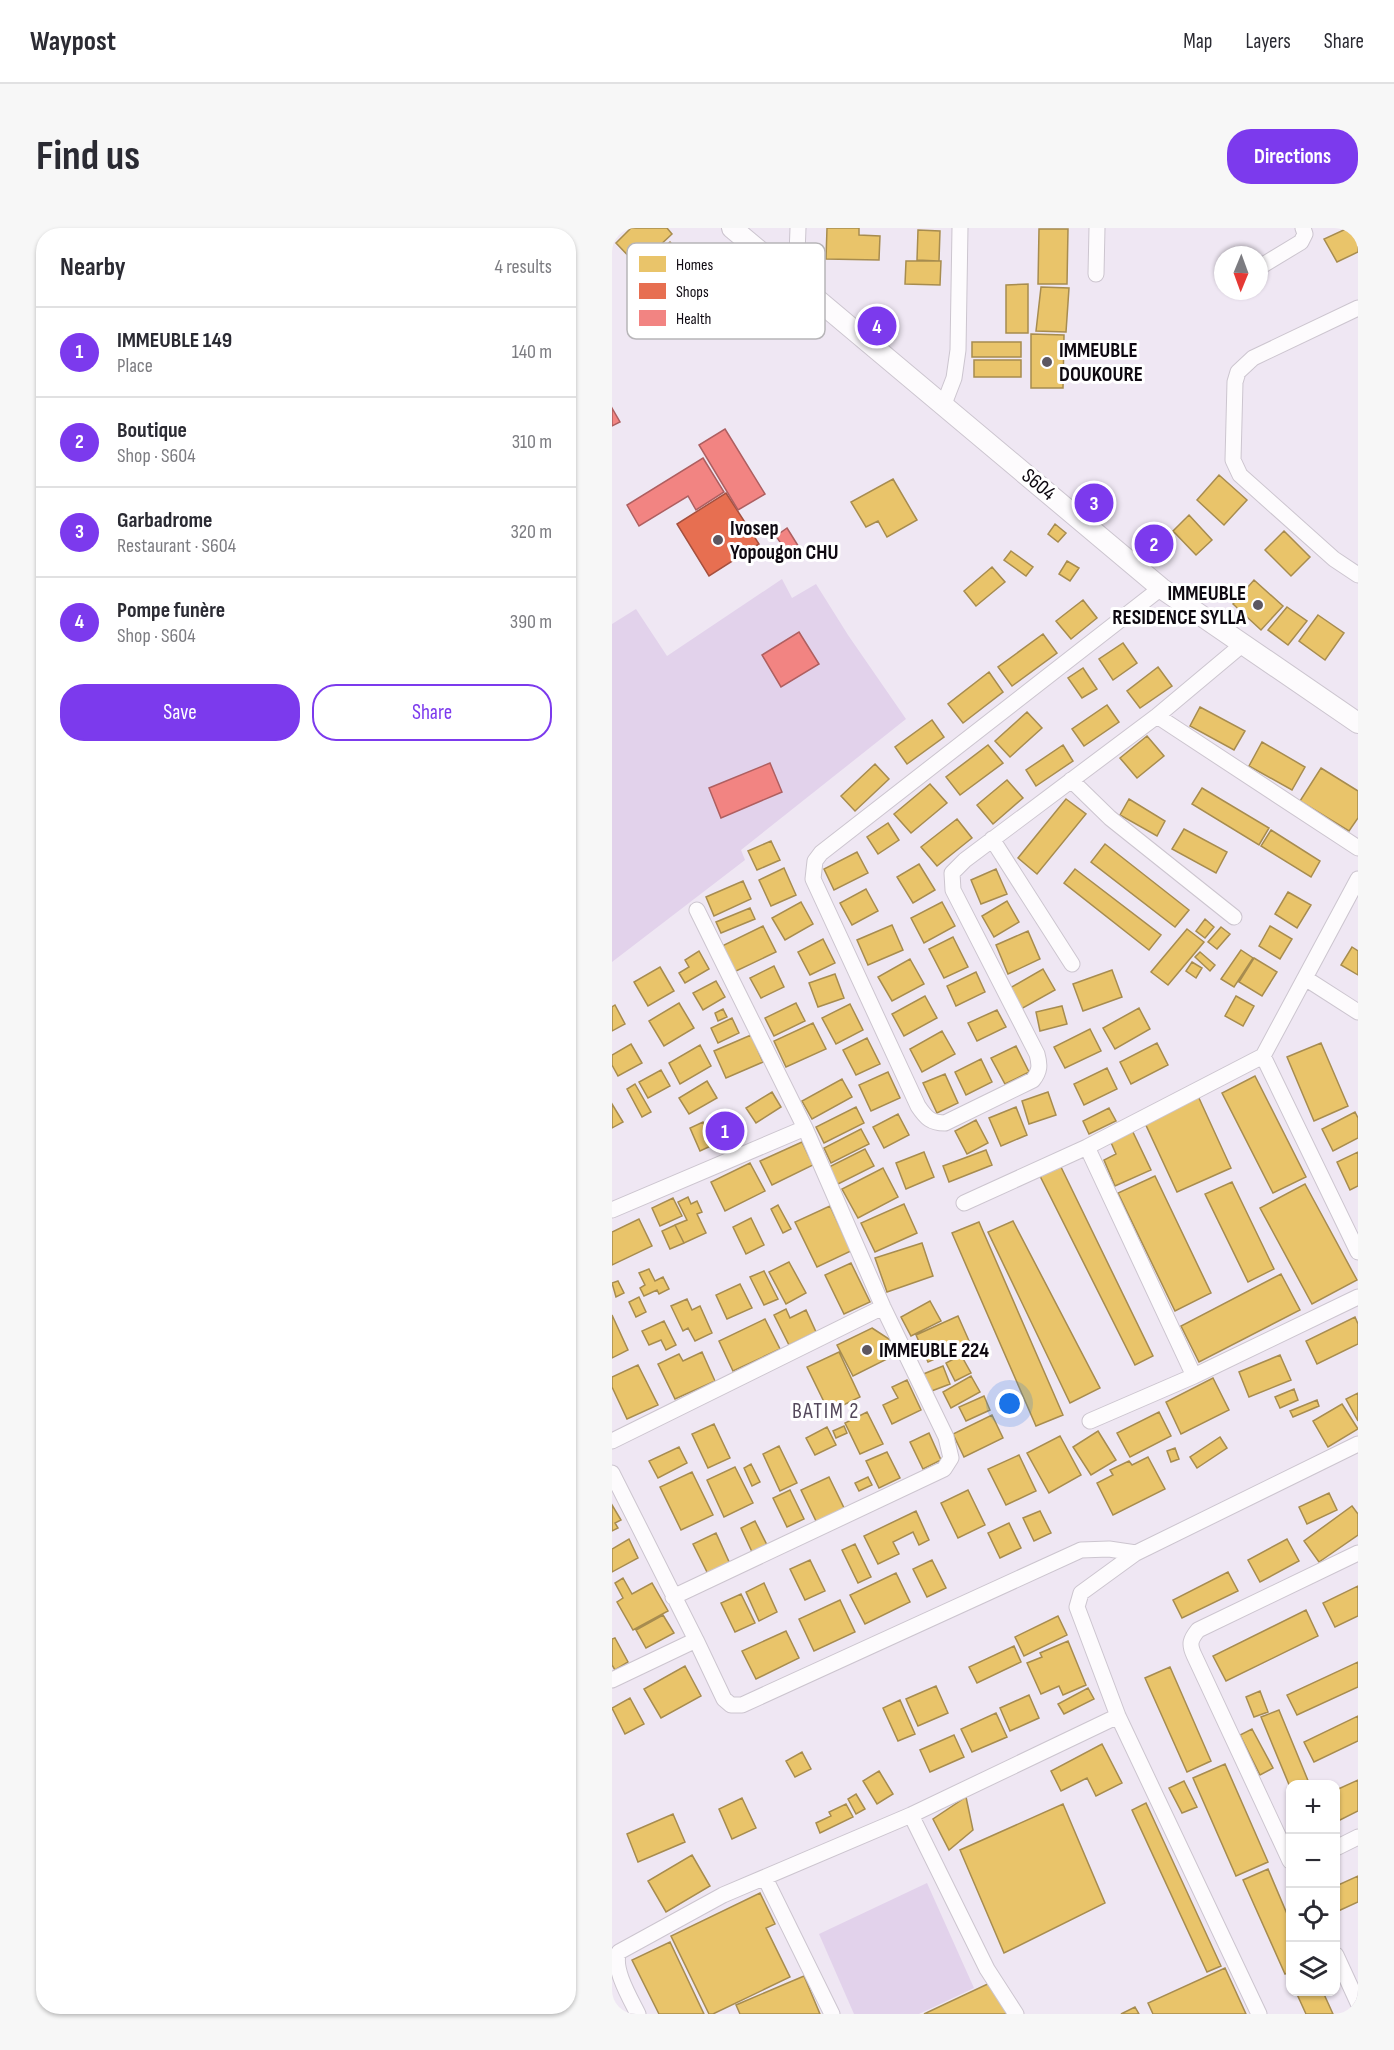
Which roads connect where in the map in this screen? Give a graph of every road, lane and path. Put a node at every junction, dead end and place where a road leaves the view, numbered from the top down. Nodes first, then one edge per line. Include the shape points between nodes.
1 (732, 228) edge
2 (798, 228) edge
3 (960, 228) edge
4 (1097, 228) edge
5 (1303, 228) edge
6 (750, 243) edge
7 (797, 243) edge
8 (1268, 262) edge
9 (1096, 274) dead end
10 (825, 305) edge
11 (1358, 308) edge
12 (944, 404) junction
13 (1358, 575) edge
14 (1161, 588) junction
15 (1244, 644) junction
16 (1157, 716) junction
17 (1358, 723) edge
18 (1071, 780) junction
19 (992, 839) junction
20 (1358, 848) edge
21 (1358, 879) edge
22 (698, 910) dead end
23 (1234, 917) dead end
24 (1072, 964) dead end
25 (1305, 978) junction
26 (1358, 1012) edge
27 (1263, 1056) junction
28 (805, 1128) junction
29 (1087, 1147) junction
30 (964, 1203) dead end
31 (612, 1210) edge
32 (1358, 1252) edge
33 (1358, 1297) edge
34 (883, 1307) junction
35 (1194, 1376) junction
36 (1090, 1421) dead end
37 (612, 1441) edge
38 (1358, 1444) edge
39 (612, 1473) edge
40 (1136, 1553) junction
41 (1358, 1553) edge
42 (673, 1597) junction
43 (696, 1640) junction
44 (612, 1680) edge
45 (1118, 1716) junction
46 (911, 1815) junction
47 (1358, 1837) edge
48 (1340, 1846) edge
49 (1286, 1852) edge
50 (765, 1878) junction
51 (1340, 1966) edge
52 (1358, 2003) edge
53 (638, 2014) edge
54 (832, 2014) edge
55 (1016, 2014) edge
56 (1259, 2014) edge

1 - 6 street, S604
2 - 7 street
3 - 12 street via 958,350 954,378
4 - 9 street
5 - 8 street via 1301,242
10 - 12 street, S604
11 - 13 street via 1253,358 1238,372 1233,460 1240,475 1271,505
12 - 14 street, S604
14 - 15 street, S604
14 - 19 street via 815,861 813,879 818,890 918,1106 935,1123 945,1123 1038,1074 1037,1054 953,890 952,873
15 - 16 street
15 - 17 street, S604
16 - 18 street
16 - 20 street
18 - 19 street
18 - 23 street via 1110,818
19 - 24 street
21 - 25 street
22 - 28 street
25 - 26 street
25 - 27 street
27 - 29 street
27 - 32 street
28 - 31 street
28 - 34 street
29 - 30 street
29 - 35 street
33 - 35 street
34 - 37 street
34 - 42 street via 946,1437 951,1458 944,1469
35 - 36 street
38 - 40 street
39 - 42 street
40 - 43 street via 1109,1548 1081,1550 742,1705 731,1705 724,1699
40 - 45 street via 1081,1593 1077,1607
41 - 49 street via 1198,1630 1191,1639 1194,1655
42 - 43 street
43 - 44 street
45 - 46 street
45 - 56 street
46 - 50 street
46 - 55 street via 987,1969
47 - 48 street
50 - 53 street via 699,1907 619,1952 616,1968
50 - 54 street
51 - 52 street

